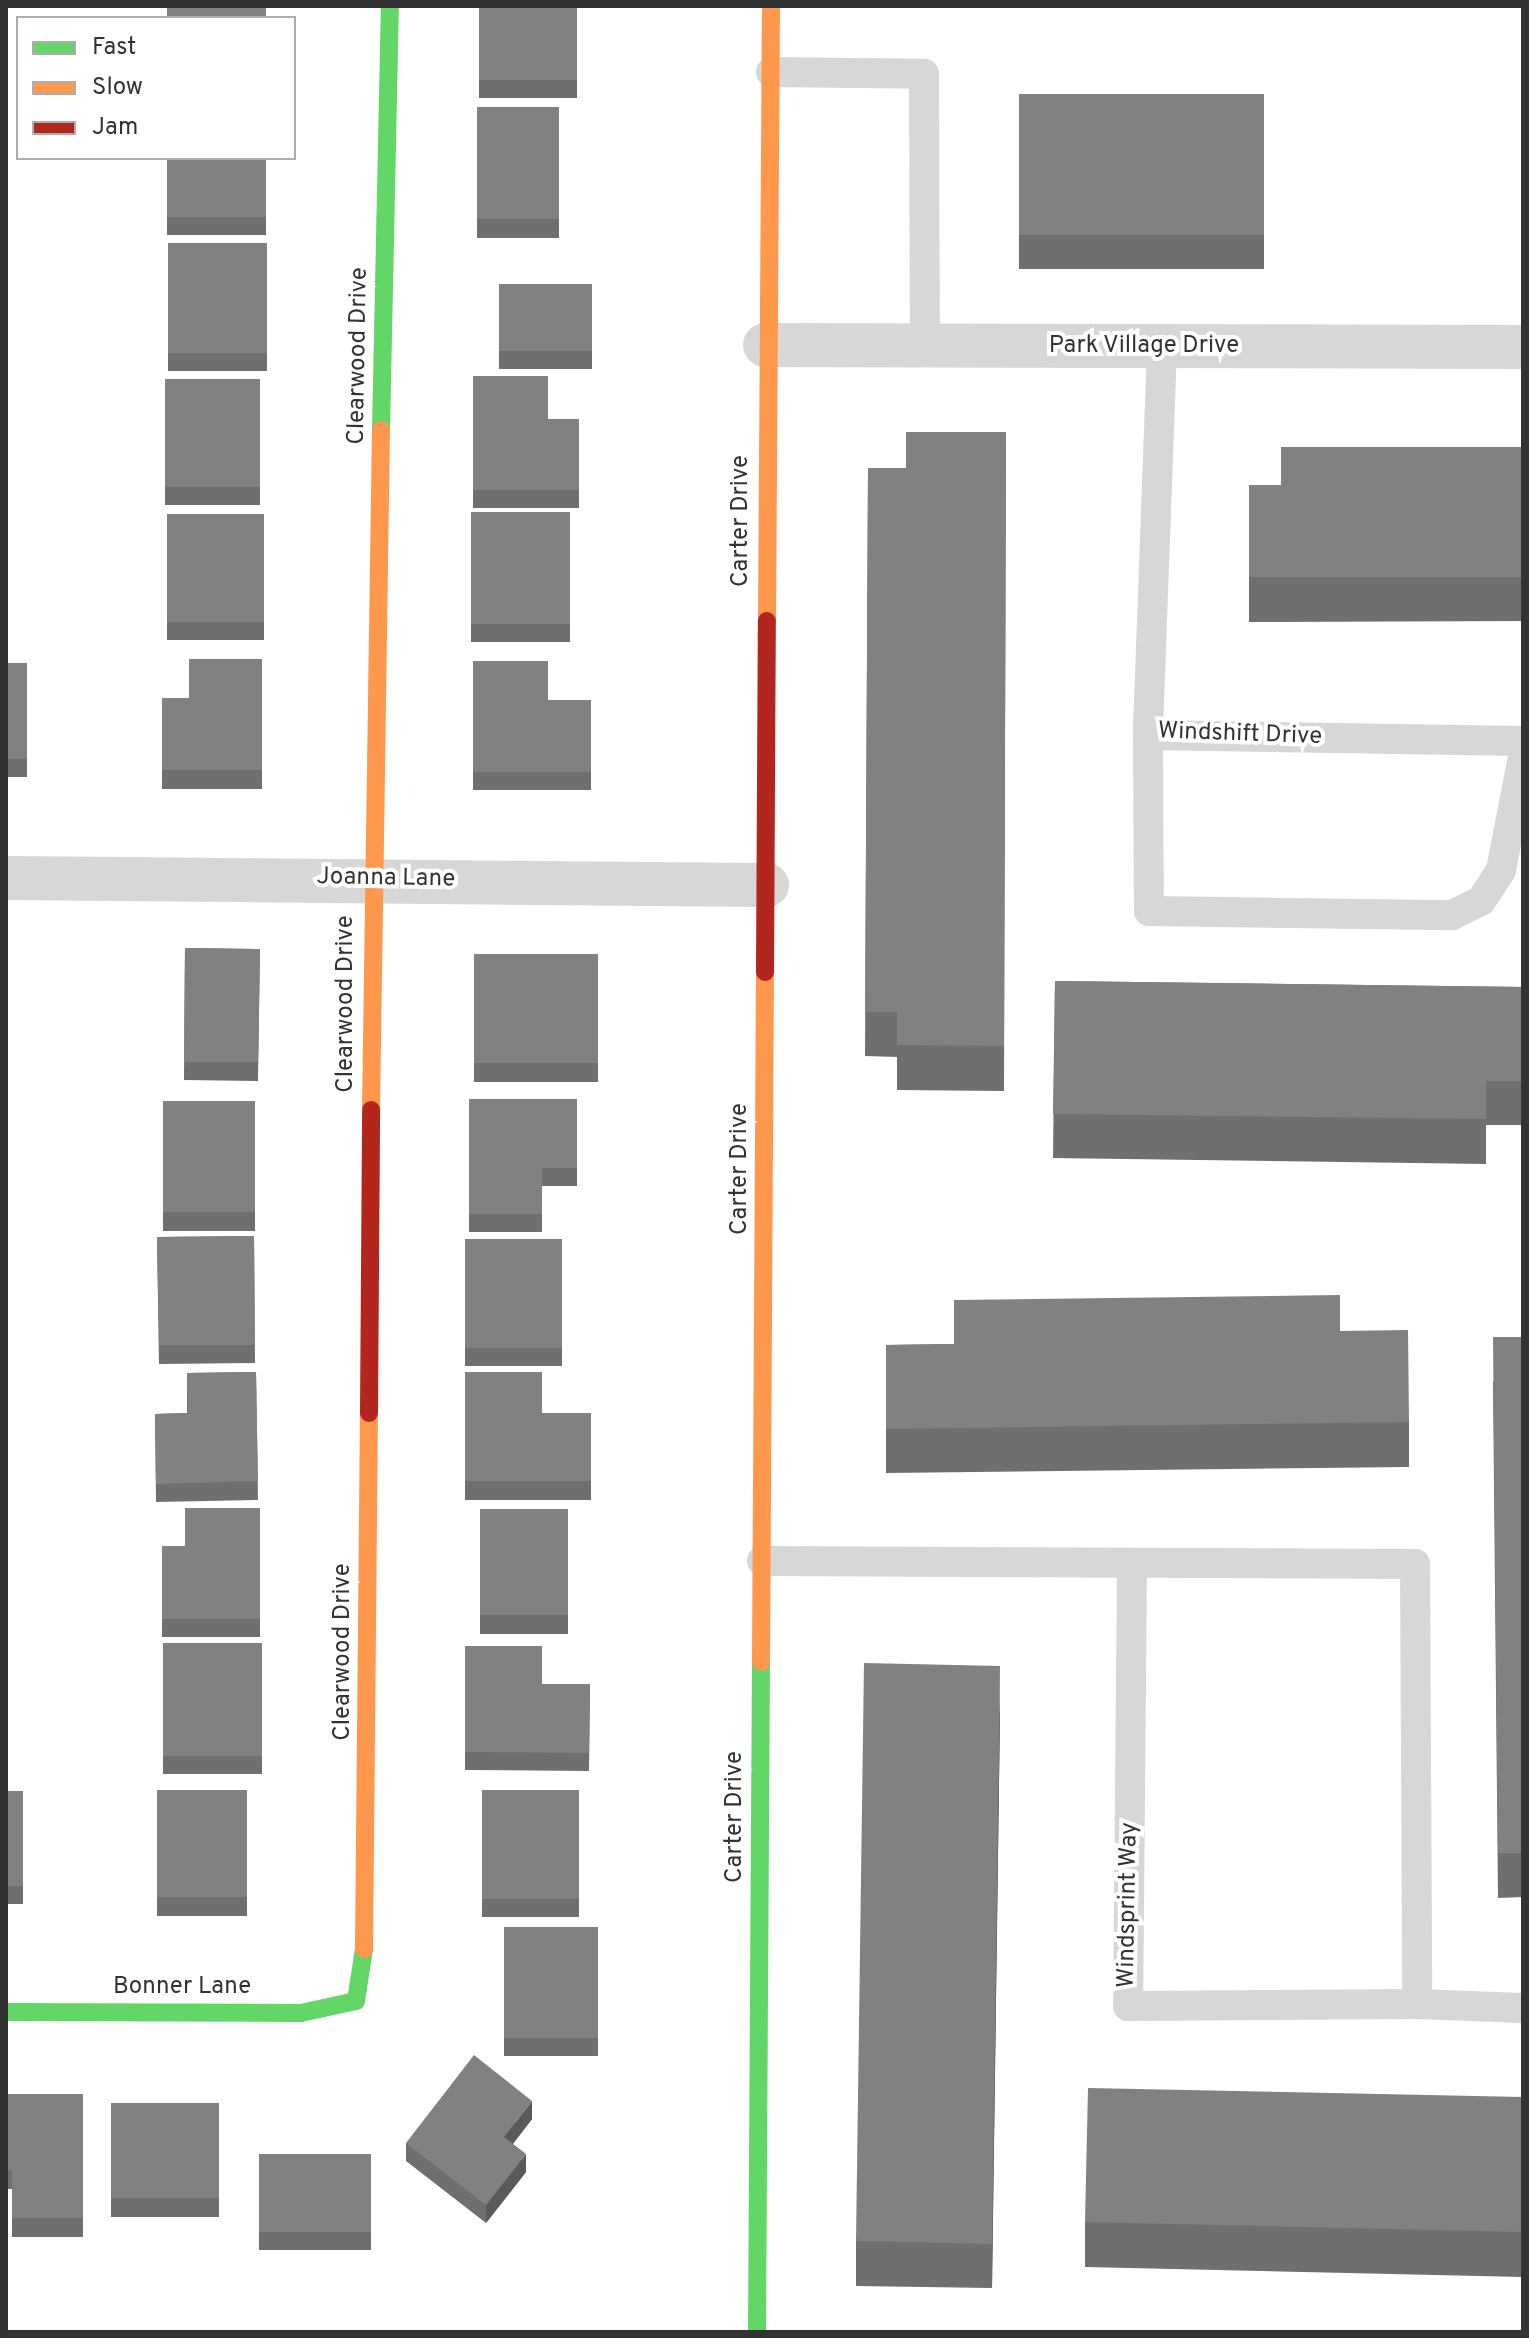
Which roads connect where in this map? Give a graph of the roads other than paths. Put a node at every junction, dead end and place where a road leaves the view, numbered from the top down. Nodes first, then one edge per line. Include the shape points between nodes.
1 (390, 6) edge
2 (771, 6) edge
3 (771, 72) junction
4 (765, 345) junction
5 (925, 345) junction
6 (1523, 347) edge
7 (1162, 348) junction
8 (1148, 735) junction
9 (1523, 741) edge
10 (1523, 757) edge
11 (6, 878) edge
12 (372, 878) junction
13 (767, 885) junction
14 (762, 1561) junction
15 (1132, 1563) junction
16 (356, 2001) joint
17 (1417, 2004) junction
18 (1523, 2008) edge
19 (6, 2012) edge
20 (757, 2332) edge

1 - 12 street, Clearwood Drive
2 - 3 street, Carter Drive
3 - 4 street, Carter Drive
3 - 5 lane via 924,74
4 - 5 street, Park Village Drive
4 - 13 street, Carter Drive
5 - 7 street, Park Village Drive
6 - 7 street, Park Village Drive
7 - 8 lane, Windshift Drive
8 - 9 lane, Windshift Drive
8 - 10 lane via 1149,911 1452,915 1481,901 1501,870
11 - 12 street, Joanna Lane
12 - 13 street, Joanna Lane
12 - 16 street, Clearwood Drive via 367,1930
13 - 14 street, Carter Drive
14 - 15 lane
14 - 20 street, Carter Drive
15 - 17 lane via 1415,1564
15 - 17 lane, Windsprint Way via 1128,2006
16 - 19 street, Bonner Lane via 301,2013
17 - 18 lane, Windsprint Way

